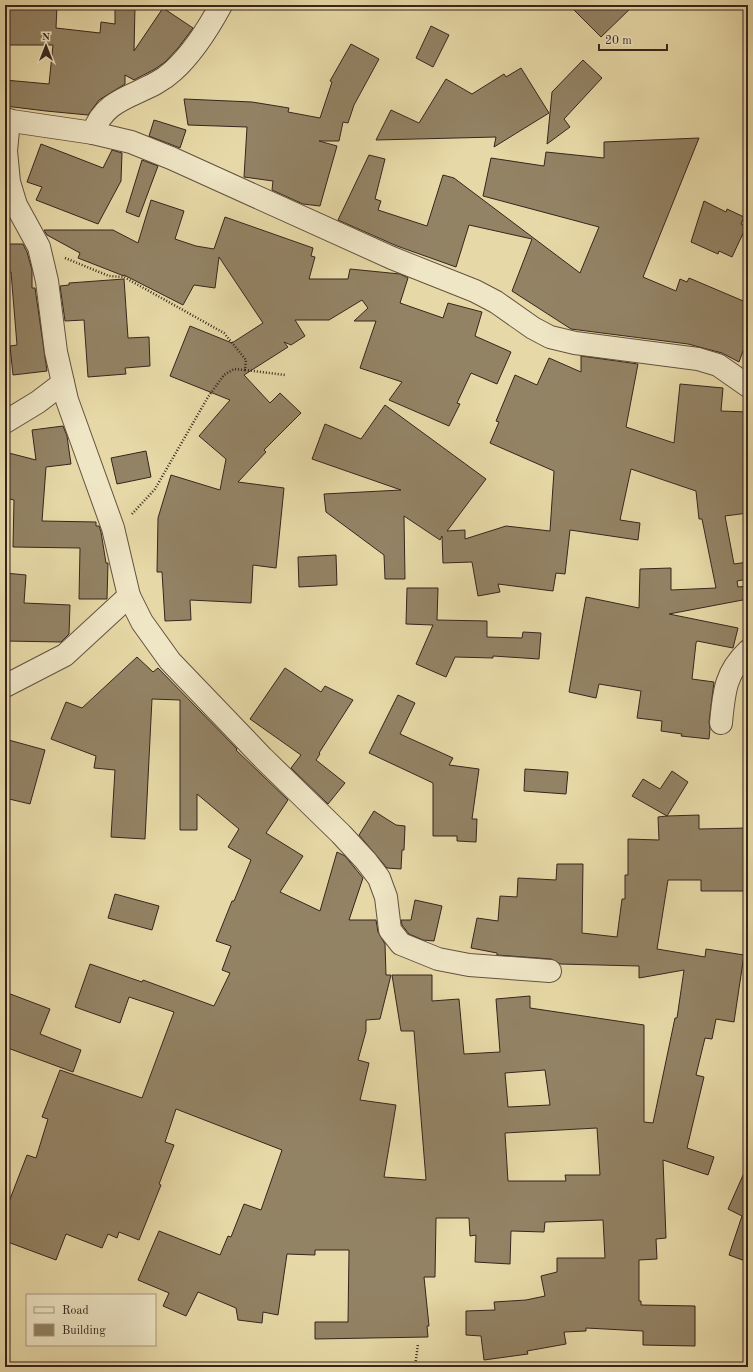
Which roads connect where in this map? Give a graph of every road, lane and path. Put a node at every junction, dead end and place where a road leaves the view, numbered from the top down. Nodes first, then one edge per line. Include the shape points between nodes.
1 (221, 5) edge
2 (7, 120) edge
3 (93, 133) junction
4 (38, 247) junction
5 (245, 370) junction
6 (285, 375) dead end
7 (63, 383) junction
8 (748, 386) edge
9 (5, 422) edge
10 (113, 528) junction
11 (129, 596) junction
12 (748, 650) edge
13 (5, 686) edge
14 (721, 723) dead end
15 (550, 971) dead end
16 (418, 1344) dead end
17 (415, 1367) edge

1 - 3 street via 208,29 172,72 144,90 106,108
2 - 3 street
2 - 4 street via 8,182 16,205
3 - 8 street via 131,142 171,158 378,252 475,291 550,337 575,343 698,359 718,365
4 - 5 path via 109,276 124,277 224,333 246,360
4 - 7 street via 47,280 56,352
5 - 6 path
5 - 10 path via 234,370 224,375 208,397 155,489 134,513
7 - 9 street
7 - 10 street via 83,449
10 - 11 street
11 - 13 street via 65,655
11 - 15 street via 142,622 170,661 262,758 366,861 379,878 386,897 390,930 401,944 438,959 469,965
12 - 14 street via 736,662 727,682
16 - 17 path

